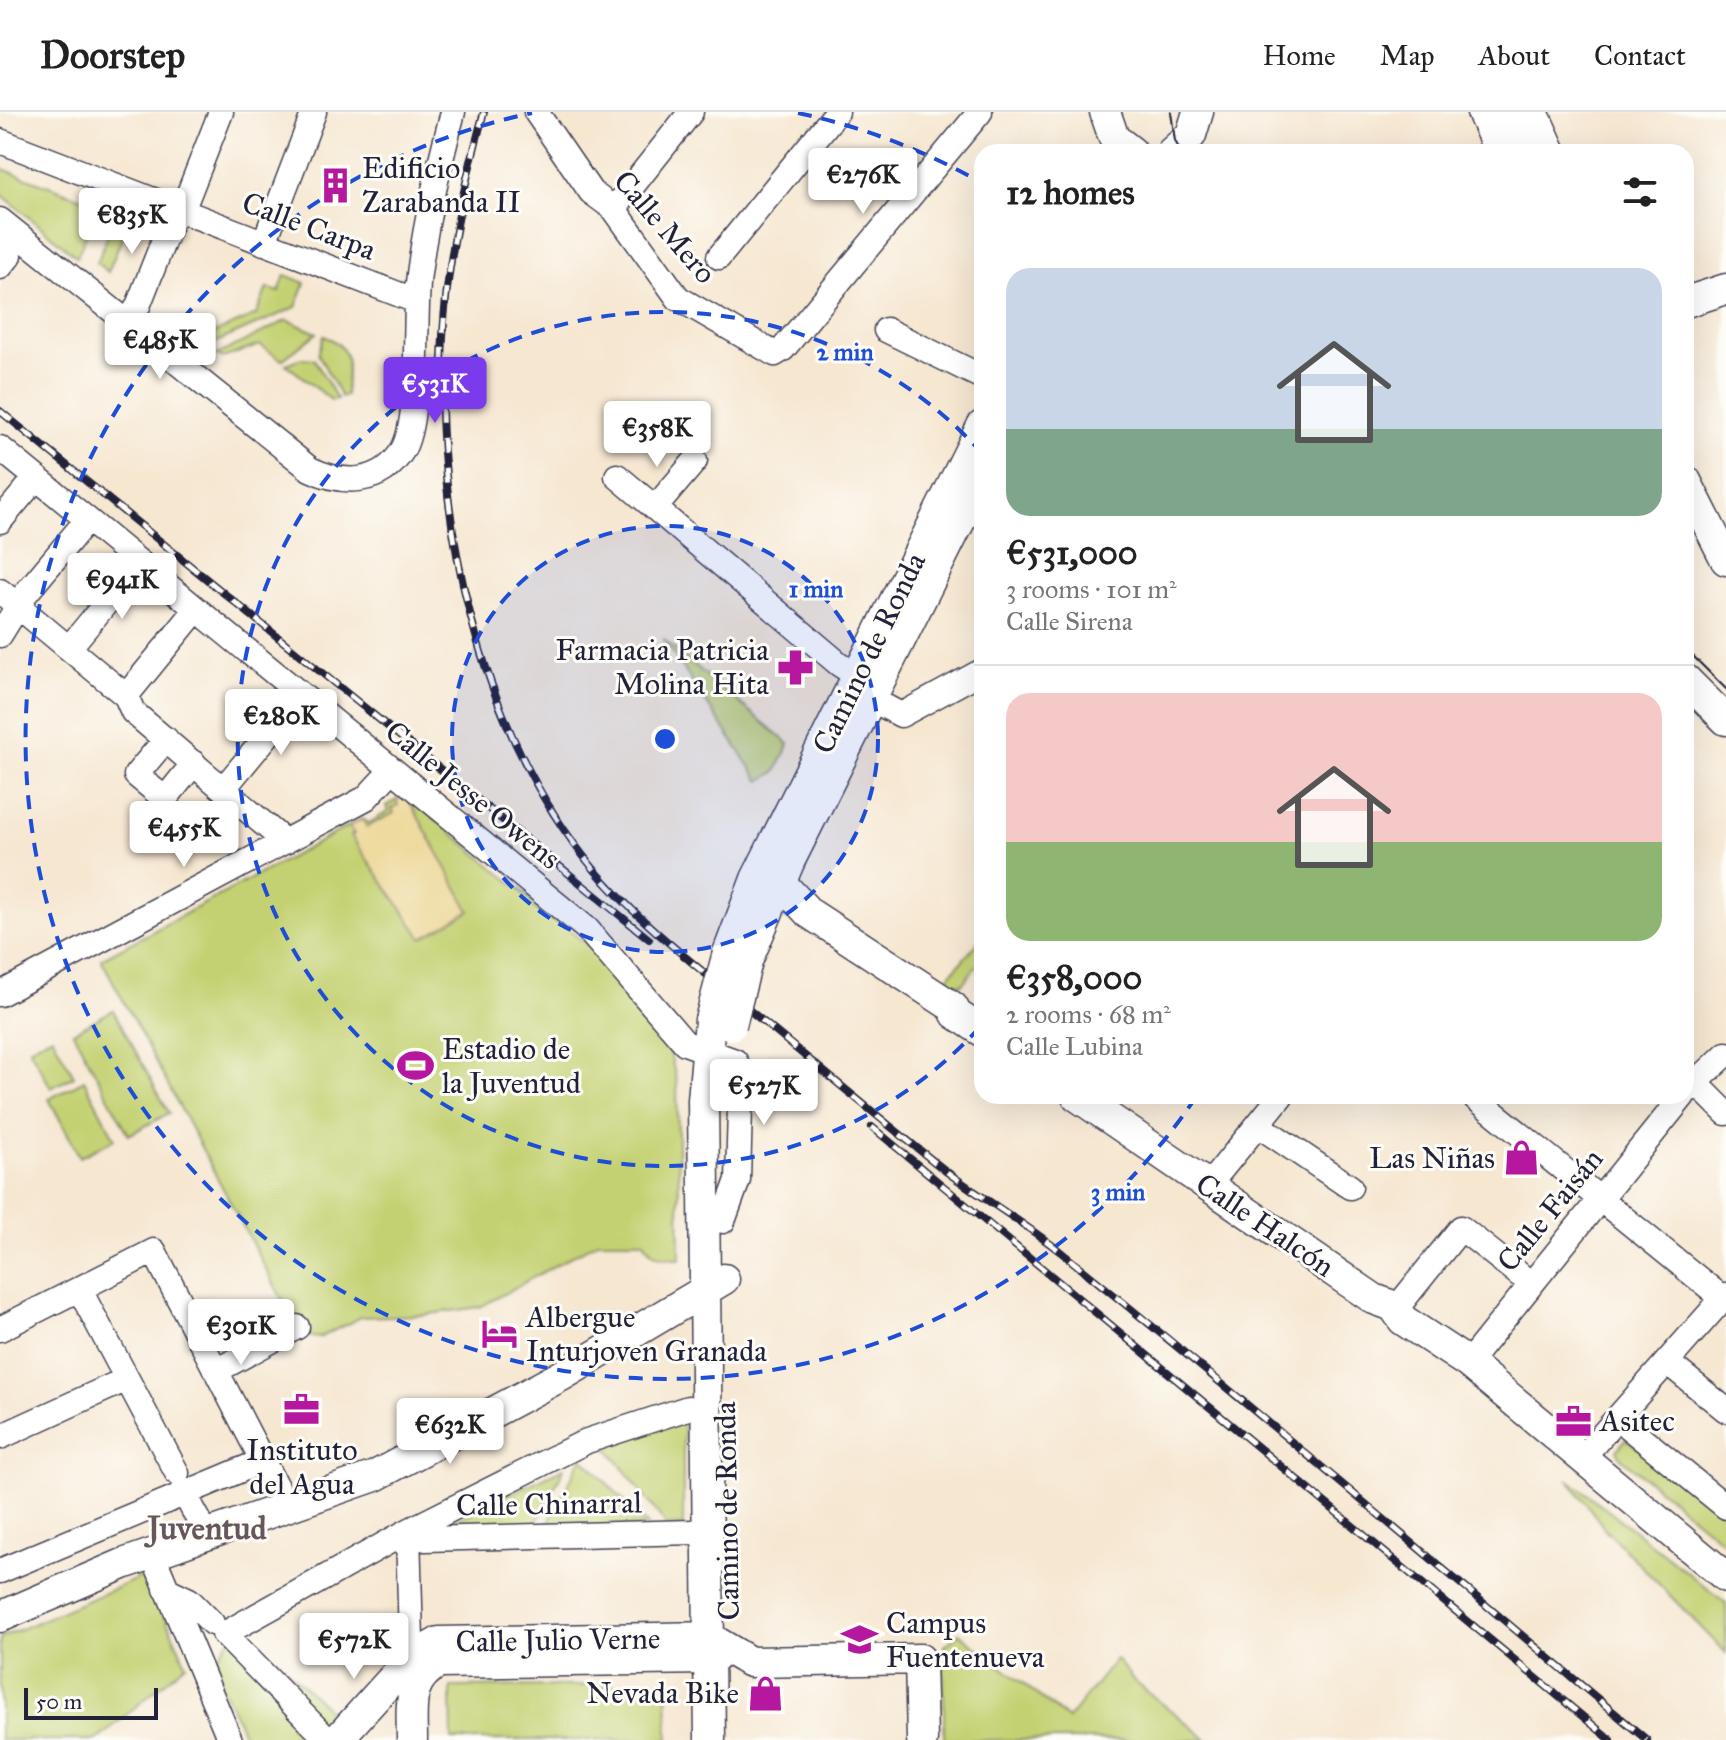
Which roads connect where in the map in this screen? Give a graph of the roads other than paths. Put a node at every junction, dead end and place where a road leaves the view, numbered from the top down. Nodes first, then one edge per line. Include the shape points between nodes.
1 (221, 112) edge
2 (314, 112) edge
3 (536, 112) edge
4 (691, 112) edge
5 (837, 112) edge
6 (980, 112) edge
7 (1482, 112) edge
8 (1509, 112) edge
9 (1533, 112) edge
10 (1199, 113) edge
11 (445, 114) edge
12 (0, 141) edge
13 (1186, 144) edge
14 (1496, 144) edge
15 (1524, 144) edge
16 (1547, 144) edge
17 (614, 209) junction
18 (179, 210) junction
19 (0, 220) edge
20 (264, 243) junction
21 (0, 247) edge
22 (719, 257) dead end
23 (0, 267) edge
24 (1726, 289) edge
25 (1694, 299) edge
26 (416, 301) junction
27 (127, 325) junction
28 (886, 330) dead end
29 (974, 373) edge
30 (974, 444) edge
31 (0, 448) edge
32 (695, 461) dead end
33 (617, 476) dead end
34 (36, 478) junction
35 (974, 491) edge
36 (1694, 497) edge
37 (655, 508) junction
38 (87, 520) junction
39 (0, 521) edge
40 (1726, 560) edge
41 (139, 563) junction
42 (9, 598) edge
43 (196, 610) junction
44 (0, 635) edge
45 (69, 648) junction
46 (974, 675) edge
47 (864, 688) junction
48 (1694, 688) edge
49 (301, 695) junction
50 (126, 696) junction
51 (1726, 720) edge
52 (166, 739) junction
53 (194, 763) junction
54 (391, 771) junction
55 (224, 788) junction
56 (285, 842) junction
57 (777, 891) junction
58 (0, 994) edge
59 (974, 1015) edge
60 (716, 1054) junction
61 (1726, 1054) edge
62 (1694, 1080) edge
63 (1694, 1091) edge
64 (1089, 1104) edge
65 (1275, 1104) edge
66 (1483, 1104) edge
67 (1673, 1104) edge
68 (1726, 1113) edge
69 (1258, 1125) junction
70 (1208, 1186) junction
71 (1350, 1187) dead end
72 (1600, 1199) junction
73 (1520, 1275) dead end
74 (714, 1284) junction
75 (84, 1298) dead end
76 (1725, 1298) edge
77 (1390, 1308) junction
78 (297, 1327) dead end
79 (0, 1329) edge
80 (1667, 1362) junction
81 (1468, 1363) junction
82 (216, 1371) junction
83 (127, 1379) junction
84 (688, 1408) dead end
85 (1726, 1410) edge
86 (1617, 1418) junction
87 (0, 1437) edge
88 (1581, 1459) junction
89 (262, 1461) junction
90 (180, 1482) junction
91 (286, 1506) junction
92 (1726, 1507) edge
93 (408, 1531) junction
94 (694, 1532) dead end
95 (206, 1533) junction
96 (152, 1553) junction
97 (0, 1571) edge
98 (1726, 1577) edge
99 (0, 1617) edge
100 (715, 1649) junction
101 (413, 1660) junction
102 (366, 1708) junction
103 (412, 1733) edge
104 (331, 1738) edge
105 (230, 1740) edge
106 (710, 1740) edge
107 (731, 1740) edge
108 (922, 1740) edge

1 - 18 street
2 - 20 street
3 - 17 street, Calle Mero via 591,192
4 - 17 street
5 - 22 street
6 - 17 street, Calle Mero via 775,354 678,298
7 - 14 main road
8 - 15 main road
9 - 16 main road
10 - 13 main road
11 - 26 street
12 - 18 street, Calle Carpa
18 - 20 street, Calle Carpa
18 - 27 street
19 - 27 street
20 - 26 street, Calle Carpa
21 - 23 street via 10,255
24 - 25 main road
26 - 27 street via 412,420 404,448 384,469 349,482 310,469
28 - 29 street
30 - 47 main road, Camino de Ronda
31 - 34 street, Calle Jesse Owens
32 - 37 street
33 - 37 street
34 - 38 street, Calle Jesse Owens
34 - 39 street
35 - 47 main road, Camino de Ronda
36 - 40 main road
37 - 47 street
38 - 41 street, Calle Jesse Owens
38 - 42 street
41 - 43 street, Calle Jesse Owens
41 - 45 street
42 - 44 street
42 - 45 street
43 - 49 street, Calle Jesse Owens
43 - 50 street
45 - 50 street
46 - 47 street via 901,715
47 - 57 main road, Camino de Ronda
48 - 51 main road
49 - 54 street, Calle Jesse Owens
49 - 55 street
50 - 52 street via 133,712
52 - 53 street
52 - 53 street via 136,775 165,799
53 - 55 street
54 - 56 street via 366,798
54 - 60 street, Calle Jesse Owens via 587,929 685,1043
55 - 56 street
56 - 58 street
57 - 59 main road
57 - 60 main road, Camino de Ronda, bridge via 738,957
60 - 74 main road, Camino de Ronda via 723,1221
60 - 74 main road, Camino de Ronda via 703,1100
61 - 62 street, Calle Faisán
63 - 68 street
64 - 70 main road, Calle Halcón
65 - 69 street
66 - 72 street
67 - 72 street, Calle Faisán
69 - 70 street
69 - 71 street
70 - 77 main road, Calle Halcón
72 - 76 street
72 - 81 street, Calle Faisán
73 - 77 street, Calle Faisán via 1461,1228 1400,1304
74 - 91 main road via 561,1376 375,1476
74 - 100 main road, Camino de Ronda
75 - 83 street
76 - 80 street
77 - 81 main road, Calle Halcón
78 - 82 street
79 - 82 street via 154,1251
80 - 85 street
80 - 86 street
81 - 88 main road, Calle Halcón
82 - 89 street
83 - 87 street
83 - 90 street
84 - 93 street, Calle Chinarral via 587,1441
86 - 88 street
86 - 92 street
88 - 98 main road, Calle Halcón
89 - 90 street
89 - 91 street
90 - 95 street
90 - 97 street
91 - 95 main road
93 - 94 street, Calle Chinarral via 425,1539
93 - 101 street
93 - 104 street, Calle Chinarral via 224,1634
95 - 96 main road
96 - 99 main road
96 - 105 street
100 - 101 main road, Calle Julio Verne via 453,1641 439,1642
100 - 106 main road, Camino de Ronda
100 - 107 main road, Camino de Ronda
100 - 108 main road, Calle Julio Verne via 750,1662 920,1659
101 - 102 main road
101 - 103 main road
102 - 103 main road via 389,1711
102 - 104 main road

